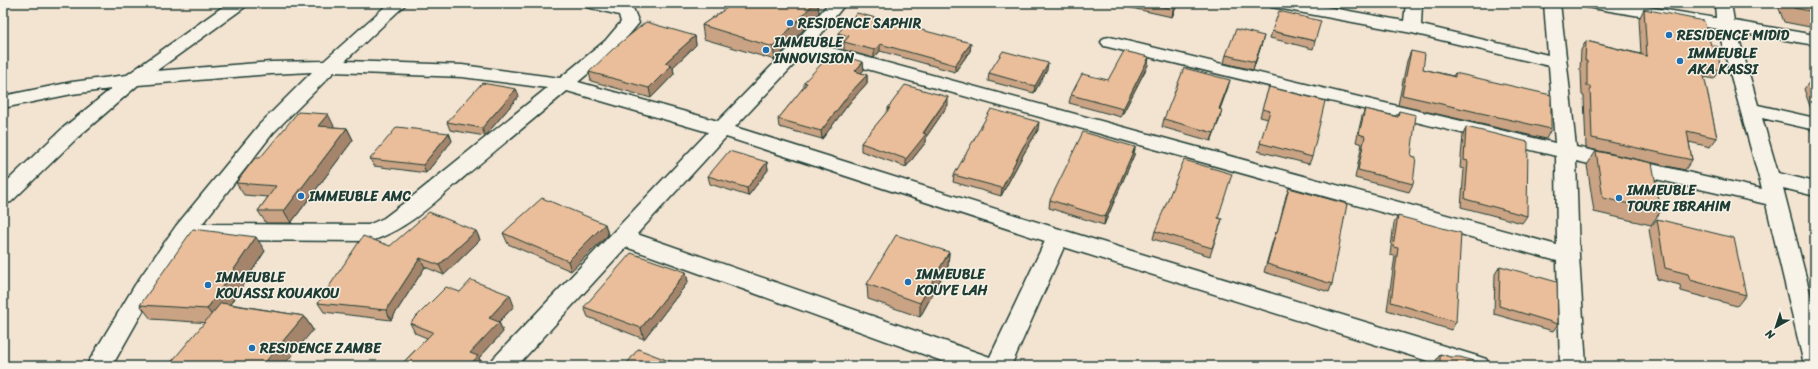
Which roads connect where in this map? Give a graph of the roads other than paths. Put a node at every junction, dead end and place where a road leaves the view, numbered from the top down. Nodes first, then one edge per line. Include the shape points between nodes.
1 (239, 3) edge
2 (399, 3) edge
3 (593, 3) edge
4 (838, 3) edge
5 (1414, 3) edge
6 (1552, 3) edge
7 (1592, 3) edge
8 (1723, 3) edge
9 (1287, 4) edge
10 (1726, 25) junction
11 (1412, 28) junction
12 (1815, 40) edge
13 (1110, 42) dead end
14 (802, 45) junction
15 (1557, 62) junction
16 (329, 66) junction
17 (131, 81) junction
18 (564, 84) junction
19 (3, 102) edge
20 (1751, 110) junction
21 (1815, 124) edge
22 (722, 130) junction
23 (1566, 153) junction
24 (1769, 178) junction
25 (1815, 188) edge
26 (3, 197) edge
27 (1775, 200) junction
28 (184, 232) junction
29 (621, 237) junction
30 (1058, 237) junction
31 (1568, 256) junction
32 (1815, 360) edge
33 (99, 366) edge
34 (502, 366) edge
35 (985, 366) edge
36 (998, 366) edge
37 (1477, 366) edge
38 (1573, 366) edge

1 - 17 street
2 - 16 street
3 - 18 street via 627,12 630,23 611,45
4 - 14 street
5 - 11 street
6 - 15 street
7 - 10 street
8 - 10 street
9 - 11 street
10 - 12 street
10 - 20 street
11 - 15 street
13 - 23 street
14 - 22 street
14 - 31 street
15 - 23 street
16 - 17 street via 163,76
16 - 18 street via 462,71
16 - 28 street via 266,129
17 - 19 street via 72,88
17 - 26 street via 70,133
18 - 22 street
18 - 28 street via 425,198 392,223 371,233
20 - 21 street
20 - 24 street
22 - 29 street
22 - 30 street
23 - 27 street
23 - 31 street
24 - 25 street
24 - 27 street
27 - 32 street
28 - 33 street via 143,291
29 - 34 street
29 - 35 street
30 - 36 street
30 - 37 street
31 - 38 street

